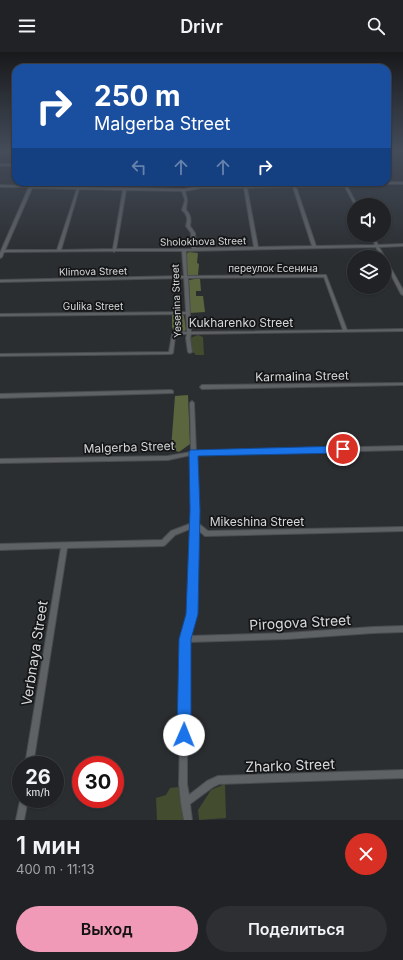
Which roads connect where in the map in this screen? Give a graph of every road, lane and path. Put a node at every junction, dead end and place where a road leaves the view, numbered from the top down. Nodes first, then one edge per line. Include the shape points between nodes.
1 (0, 186) edge
2 (346, 186) joint
3 (30, 187) junction
4 (245, 187) junction
5 (294, 187) junction
6 (78, 189) junction
7 (125, 189) junction
8 (183, 190) junction
9 (352, 198) edge
10 (376, 242) edge
11 (377, 245) junction
12 (403, 245) edge
13 (314, 246) junction
14 (256, 248) junction
15 (184, 249) junction
16 (194, 249) junction
17 (59, 250) junction
18 (380, 250) edge
19 (3, 251) junction
20 (114, 251) junction
21 (0, 257) edge
22 (391, 271) edge
23 (186, 277) junction
24 (0, 281) edge
25 (403, 294) edge
26 (187, 313) junction
27 (0, 314) edge
28 (403, 330) edge
29 (346, 331) junction
30 (189, 332) junction
31 (190, 352) dead end
32 (0, 355) edge
33 (403, 384) edge
34 (202, 387) dead end
35 (171, 392) dead end
36 (0, 396) edge
37 (192, 403) dead end
38 (403, 448) edge
39 (193, 453) junction
40 (0, 461) edge
41 (195, 524) junction
42 (403, 529) edge
43 (64, 545) junction
44 (0, 547) edge
45 (403, 629) edge
46 (185, 639) junction
47 (30, 756) edge
48 (403, 774) edge
49 (185, 803) junction
50 (22, 808) edge
51 (20, 820) edge
52 (188, 820) edge

1 - 3 street
2 - 5 street
2 - 9 street
3 - 6 street
3 - 19 street
4 - 5 street
4 - 8 street via 191,186
4 - 14 street
5 - 13 street
6 - 7 street
6 - 17 street
7 - 8 street
7 - 20 street
8 - 16 street via 186,200 184,210 190,218 188,226 193,234
10 - 11 street
11 - 12 street, Sholokhova Street
11 - 13 street, Sholokhova Street
11 - 18 street
13 - 14 street, Sholokhova Street
14 - 16 street, Sholokhova Street
15 - 16 street, Sholokhova Street
15 - 20 street, Sholokhova Street
15 - 23 street, Yesenina Street
17 - 19 street, Sholokhova Street
17 - 20 street, Sholokhova Street
19 - 21 street
22 - 25 street
23 - 24 street, Klimova Street
23 - 26 street, Yesenina Street
23 - 29 street, переулок Есенина via 325,276
26 - 27 street, Gulika Street
26 - 30 street, Yesenina Street
28 - 29 street, Kukharenko Street
29 - 30 street, Kukharenko Street
30 - 31 street, Yesenina Street
30 - 32 street, Kukharenko Street via 173,336 171,352
33 - 34 street, Karmalina Street
35 - 36 street
37 - 39 street
38 - 39 street, Malgerba Street
39 - 40 street, Malgerba Street via 168,458
39 - 41 street
41 - 42 street, Mikeshina Street via 207,534
41 - 43 street, Mikeshina Street via 173,533 163,543
41 - 46 street via 192,614
43 - 44 street, Mikeshina Street
43 - 47 street, Verbnaya Street
45 - 46 street, Pirogova Street
46 - 49 street
48 - 49 street, Zharko Street via 218,780
49 - 52 street
50 - 51 street

